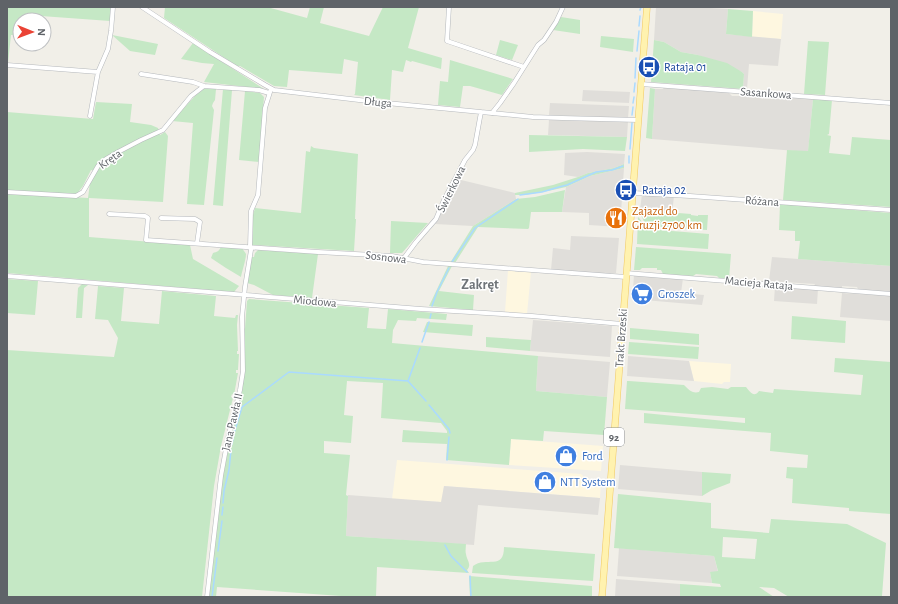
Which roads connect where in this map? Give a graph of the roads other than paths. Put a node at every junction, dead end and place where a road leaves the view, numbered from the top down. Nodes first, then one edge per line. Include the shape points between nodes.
1 (113, 7) edge
2 (142, 7) edge
3 (449, 7) edge
4 (563, 7) edge
5 (647, 7) edge
6 (7, 65) edge
7 (524, 67) junction
8 (98, 72) junction
9 (141, 74) dead end
10 (641, 84) junction
11 (204, 86) junction
12 (270, 91) junction
13 (891, 102) edge
14 (481, 112) junction
15 (492, 113) junction
16 (90, 116) dead end
17 (638, 120) junction
18 (7, 192) edge
19 (633, 193) junction
20 (891, 210) edge
21 (109, 214) dead end
22 (161, 218) dead end
23 (197, 243) junction
24 (250, 247) junction
25 (404, 258) junction
26 (626, 275) junction
27 (7, 276) edge
28 (891, 294) edge
29 (244, 295) junction
30 (622, 324) junction
31 (206, 597) edge
32 (602, 597) edge

1 - 8 street via 108,49
2 - 12 street, Długa
3 - 7 street via 447,41
4 - 7 street via 556,22
5 - 10 main road, Trakt Brzeski / 92
6 - 8 street
7 - 15 street
8 - 16 street
9 - 11 street
10 - 13 street, Sasankowa
10 - 17 main road, Trakt Brzeski / 92
11 - 12 street
11 - 18 street, Kręta via 191,96 163,130 106,159 98,166 83,192 76,196
12 - 14 street, Długa
12 - 24 street, Jana Pawła II via 265,108 258,196 251,211
14 - 15 street, Długa
14 - 25 street, Świerkowa via 473,150 465,160 436,219
15 - 17 street, Długa
17 - 19 main road, Trakt Brzeski / 92
19 - 20 street, Różana
19 - 26 main road, Trakt Brzeski / 92
21 - 23 street, Sosnowa via 148,218 146,240
22 - 23 street via 195,219 200,222
23 - 24 street, Sosnowa
24 - 25 street, Sosnowa
24 - 29 street, Jana Pawła II
25 - 26 street, Sosnowa via 424,262
26 - 28 street, Macieja Rataja
26 - 30 main road, Trakt Brzeski / 92
27 - 29 street, Miodowa
29 - 30 street, Miodowa
29 - 31 street, Jana Pawła II via 243,371 221,476
30 - 32 main road, Trakt Brzeski / 92

